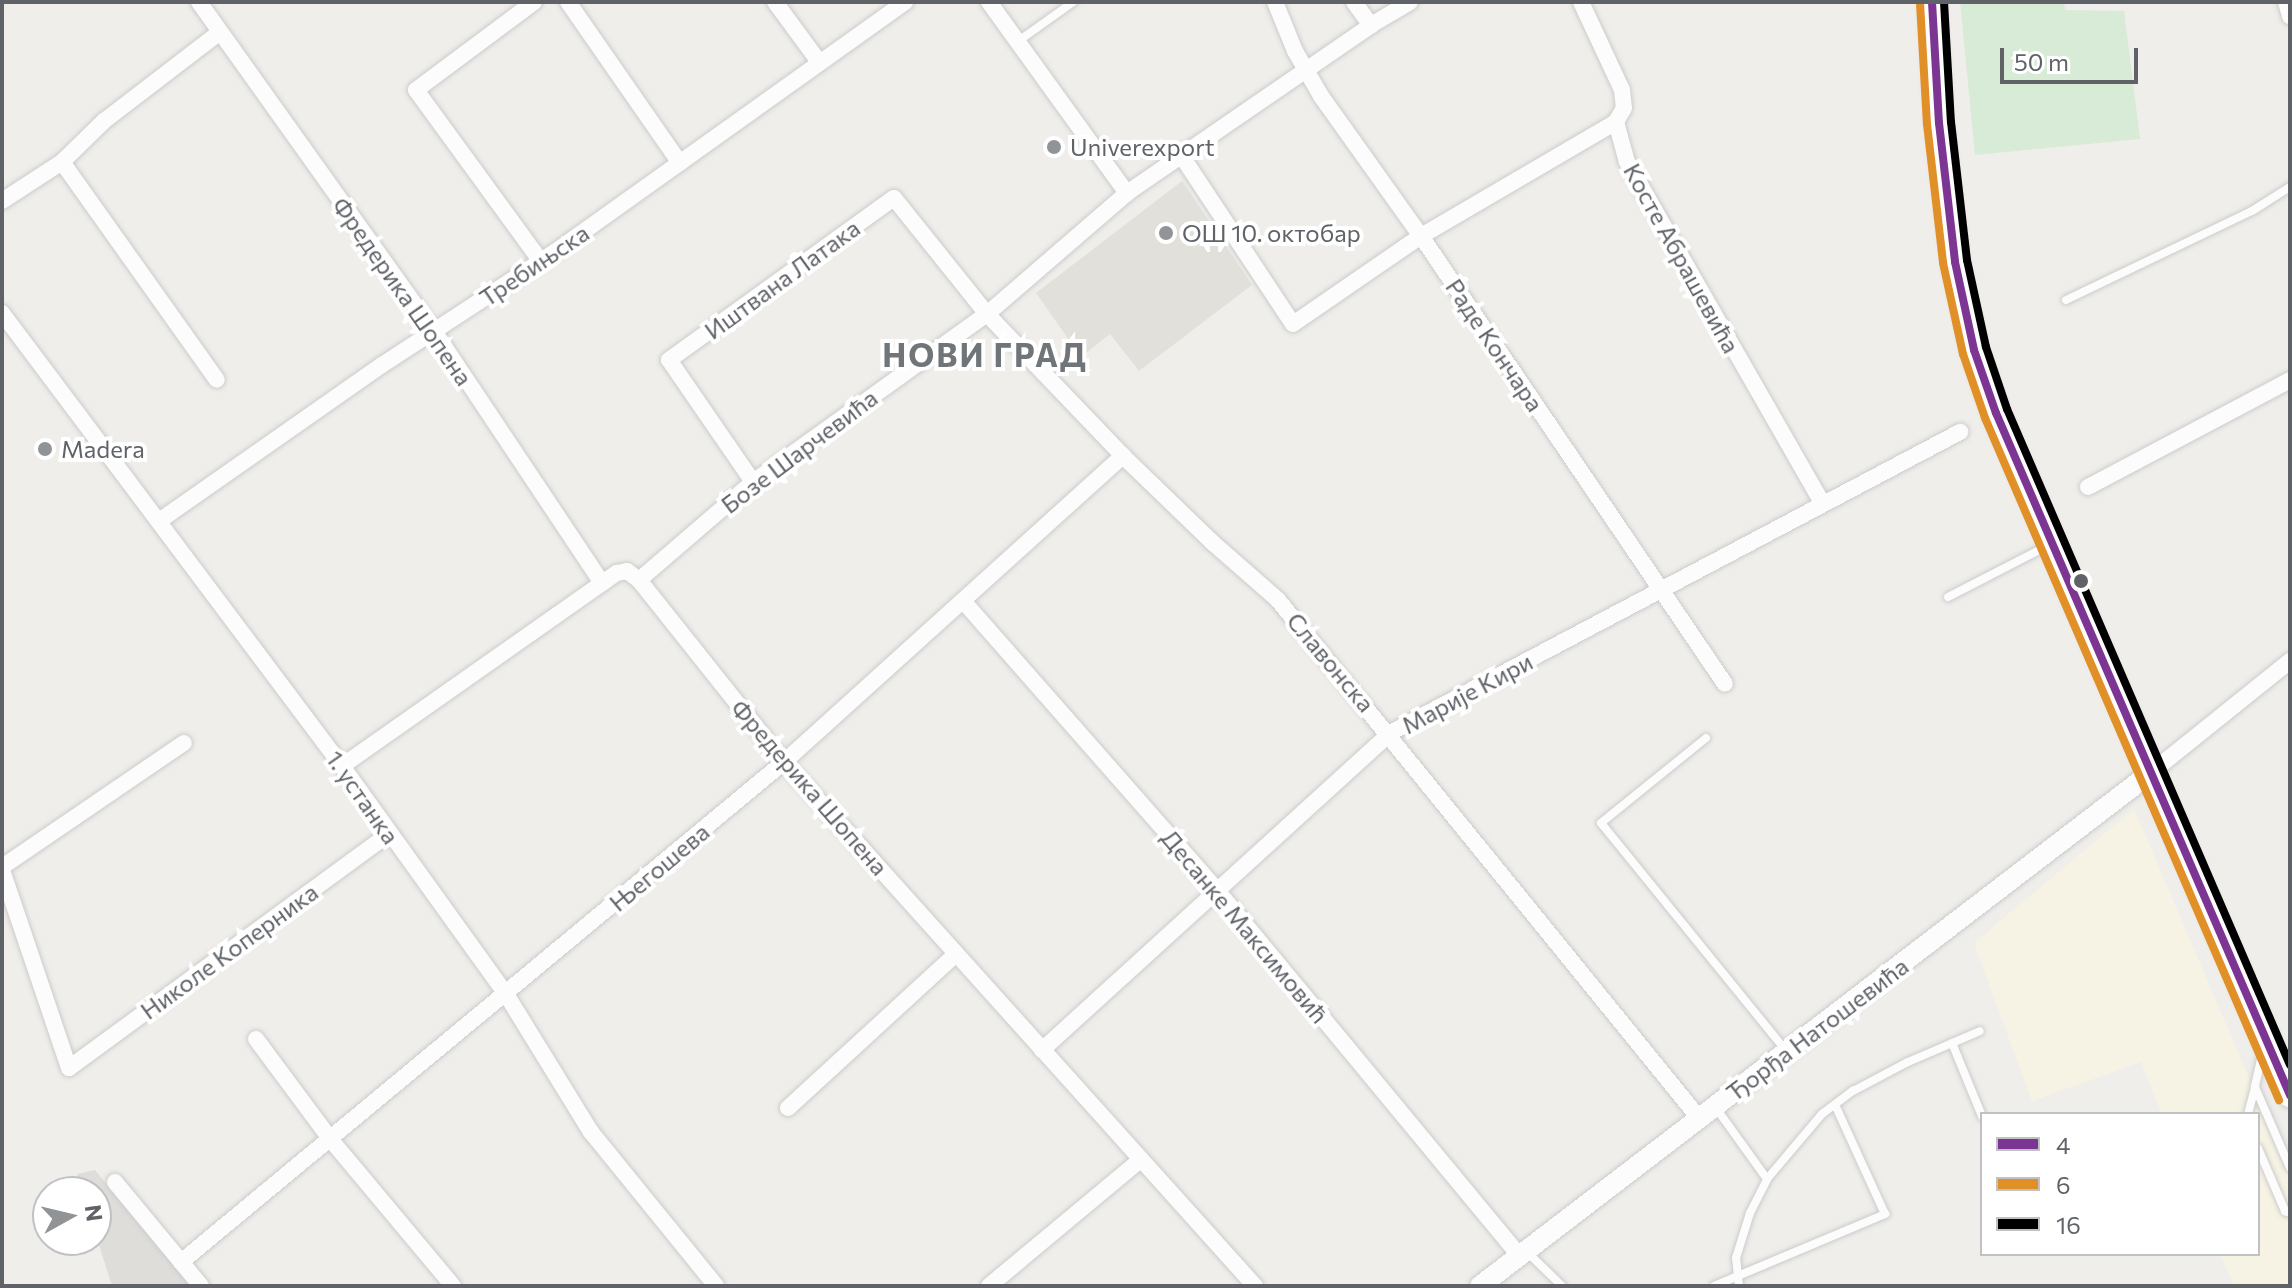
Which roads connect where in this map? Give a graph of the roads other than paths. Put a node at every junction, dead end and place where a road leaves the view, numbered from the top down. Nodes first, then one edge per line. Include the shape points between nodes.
1 (199, 2) edge
2 (534, 2) edge
3 (568, 2) edge
4 (775, 2) edge
5 (905, 2) edge
6 (989, 2) edge
7 (1073, 2) edge
8 (1275, 2) edge
9 (1354, 2) edge
10 (1410, 2) edge
11 (1581, 2) edge
12 (1932, 2) edge
13 (2286, 2) edge
14 (2290, 16) edge
15 (1371, 25) junction
16 (220, 32) junction
17 (1017, 42) junction
18 (819, 62) junction
19 (1305, 70) junction
20 (1616, 122) junction
21 (1183, 158) junction
22 (62, 162) junction
23 (680, 163) junction
24 (2290, 187) edge
25 (1127, 193) junction
26 (2, 201) edge
27 (1421, 236) junction
28 (540, 260) junction
29 (2066, 300) dead end
30 (2, 313) edge
31 (987, 314) junction
32 (434, 331) junction
33 (217, 380) dead end
34 (2290, 380) edge
35 (1960, 432) dead end
36 (1123, 456) junction
37 (753, 482) junction
38 (2088, 487) dead end
39 (1822, 503) junction
40 (159, 521) junction
41 (2053, 542) junction
42 (639, 580) junction
43 (602, 583) junction
44 (1663, 591) junction
45 (1948, 597) dead end
46 (964, 602) junction
47 (2290, 661) edge
48 (1725, 684) dead end
49 (1390, 733) junction
50 (1706, 738) dead end
51 (184, 743) dead end
52 (784, 762) junction
53 (342, 766) junction
54 (2153, 771) junction
55 (389, 834) junction
56 (2, 869) edge
57 (1216, 889) junction
58 (956, 954) junction
59 (506, 994) junction
60 (1980, 1031) dead end
61 (256, 1039) dead end
62 (2266, 1039) junction
63 (1952, 1043) junction
64 (1042, 1050) junction
65 (1788, 1053) junction
66 (2255, 1087) junction
67 (2290, 1095) edge
68 (1835, 1105) junction
69 (788, 1108) dead end
70 (1707, 1112) junction
71 (1980, 1112) edge
72 (2249, 1112) edge
73 (331, 1140) junction
74 (2260, 1153) edge
75 (1140, 1160) junction
76 (2290, 1168) edge
77 (1767, 1179) junction
78 (115, 1182) dead end
79 (2290, 1213) edge
80 (1523, 1254) junction
81 (181, 1262) junction
82 (1738, 1282) edge
83 (201, 1286) edge
84 (453, 1286) edge
85 (716, 1286) edge
86 (989, 1286) edge
87 (1255, 1286) edge
88 (1480, 1286) edge
89 (1562, 1286) edge
90 (1714, 1286) edge

1 - 16 street, Фредерика Шопена
2 - 28 street via 416,90
3 - 23 street
4 - 18 street
5 - 18 street, Требињска
6 - 17 street
7 - 17 lane
8 - 19 street, Раде Кончара
9 - 15 street
10 - 15 street, Бозе Шарчевића
11 - 20 street, Косте Абрашевића via 1622,90 1624,108
12 - 41 main road via 1955,262 1974,350
13 - 14 street
15 - 19 street, Бозе Шарчевића
16 - 22 street via 104,121
16 - 32 street, Фредерика Шопена
17 - 25 street
18 - 23 street, Требињска
19 - 21 street, Бозе Шарчевића
19 - 27 street, Раде Кончара
20 - 27 street
20 - 39 street, Косте Абрашевића via 1627,162 1647,200
21 - 25 street, Бозе Шарчевића
21 - 27 street via 1293,324
22 - 26 street
22 - 33 street
23 - 28 street, Требињска
24 - 29 lane via 2252,211
25 - 31 street, Бозе Шарчевића
27 - 44 street, Раде Кончара
28 - 32 street, Требињска
30 - 40 street, 1. устанка
31 - 36 street, Славонска
31 - 37 street, Бозе Шарчевића
31 - 37 street, Иштвана Латака via 894,198 669,360
32 - 40 street, Требињска
32 - 43 street, Фредерика Шопена
34 - 38 street
35 - 39 street, Марије Кири
36 - 46 street, Његошева
36 - 49 street, Славонска via 1278,600
37 - 42 street, Бозе Шарчевића
39 - 44 street, Марије Кири
40 - 53 street, 1. устанка
41 - 45 lane
41 - 54 main road
42 - 43 street via 627,571
42 - 52 street, Фредерика Шопена
43 - 53 street
44 - 48 street, Раде Кончара
44 - 49 street, Марије Кири
46 - 52 street, Његошева
46 - 57 street, Десанке Максимовић
47 - 54 street
49 - 57 street, Марије Кири
49 - 70 street, Славонска
50 - 65 lane via 1601,823
51 - 56 street
52 - 58 street, Фредерика Шопена
52 - 59 street, Његошева
53 - 55 street, 1. устанка
54 - 62 main road
54 - 65 street, Ђорђа Натошевића
55 - 56 street, Николе Коперника via 69,1068
55 - 59 street, 1. устанка
57 - 64 street, Марије Кири
57 - 80 street, Десанке Максимовић
58 - 64 street, Фредерика Шопена
58 - 69 street
59 - 73 street, Његошева
59 - 85 street, 1. устанка via 591,1132
60 - 63 lane
61 - 73 street
62 - 66 lane
62 - 67 main road
63 - 68 lane
63 - 71 lane
64 - 75 street, Фредерика Шопена
65 - 70 street, Ђорђа Натошевића
66 - 72 lane
66 - 76 lane
68 - 77 lane
68 - 82 lane via 1885,1214
70 - 77 lane
70 - 80 street, Ђорђа Натошевића
73 - 81 street, Његошева
73 - 84 street
74 - 79 lane
75 - 86 street
75 - 87 street, Фредерика Шопена
77 - 82 lane via 1736,1258
78 - 81 street
80 - 88 street, Ђорђа Натошевића
80 - 89 lane
81 - 83 street
82 - 90 lane

